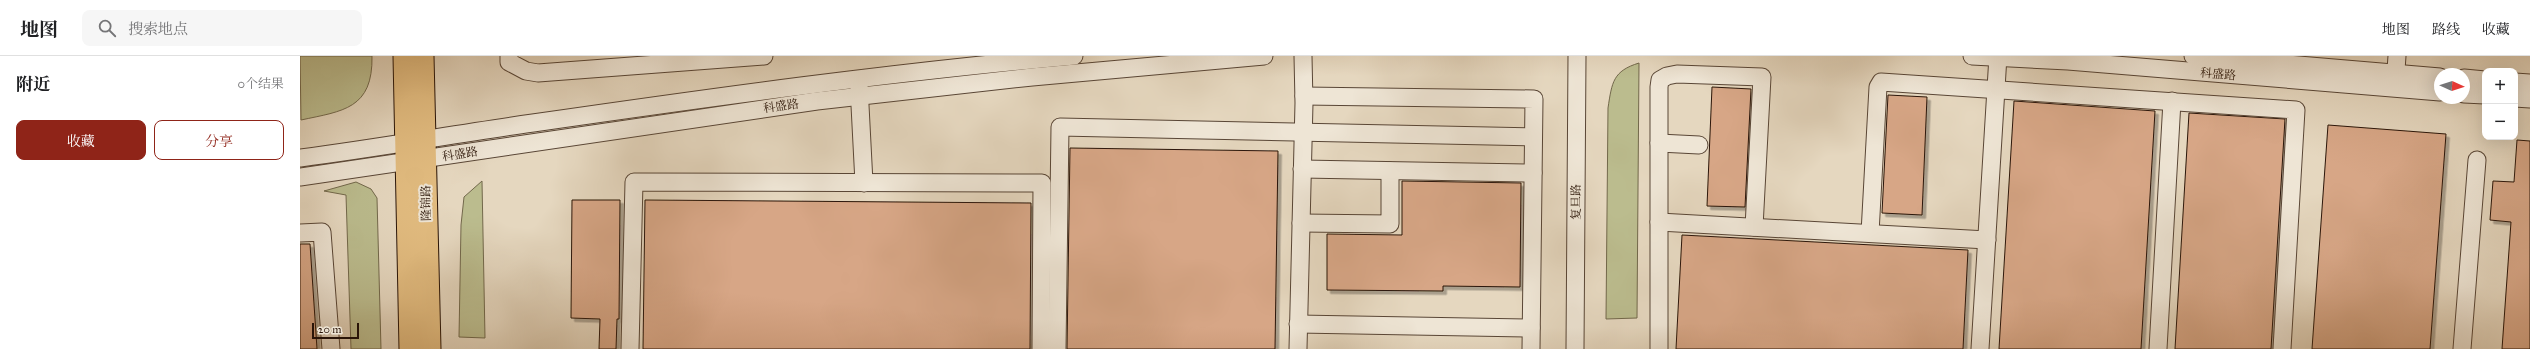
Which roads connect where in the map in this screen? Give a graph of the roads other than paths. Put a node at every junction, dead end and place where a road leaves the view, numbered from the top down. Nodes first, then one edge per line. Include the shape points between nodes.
1 (404, 56) edge
2 (423, 56) edge
3 (509, 56) edge
4 (764, 56) edge
5 (1074, 56) edge
6 (1264, 56) edge
7 (1303, 56) edge
8 (1577, 56) edge
9 (1972, 56) edge
10 (2193, 56) edge
11 (2397, 56) edge
12 (1998, 57) edge
13 (671, 60) edge
14 (2236, 64) edge
15 (2434, 78) edge
16 (2470, 79) edge
17 (2482, 80) edge
18 (2395, 81) junction
19 (2518, 82) edge
20 (2530, 83) edge
21 (859, 88) junction
22 (1996, 89) junction
23 (2434, 91) edge
24 (2470, 94) edge
25 (2482, 95) edge
26 (1304, 96) junction
27 (2518, 98) edge
28 (2530, 99) edge
29 (2172, 101) junction
30 (1303, 131) junction
31 (1533, 137) junction
32 (1659, 143) junction
33 (1700, 145) dead end
34 (416, 152) junction
35 (300, 158) edge
36 (2477, 160) dead end
37 (1302, 169) junction
38 (1390, 171) junction
39 (1533, 173) junction
40 (300, 177) edge
41 (864, 183) junction
42 (1301, 222) junction
43 (1659, 222) junction
44 (1754, 227) junction
45 (300, 233) edge
46 (1870, 234) junction
47 (1987, 240) junction
48 (1298, 324) junction
49 (1531, 328) junction
50 (331, 349) edge
51 (410, 349) edge
52 (430, 349) edge
53 (630, 349) edge
54 (1041, 349) edge
55 (1057, 349) edge
56 (1298, 349) edge
57 (1531, 349) edge
58 (1575, 349) edge
59 (1659, 349) edge
60 (1980, 349) edge
61 (2158, 349) edge
62 (2282, 349) edge
63 (2462, 349) edge

1 - 34 main road, 隆锦路
2 - 34 main road, 隆锦路
3 - 13 street via 509,62 515,67 538,73
4 - 13 street
5 - 21 street, 科盛路
6 - 21 street, 科盛路
7 - 26 street
8 - 58 street, 复旦路
9 - 12 street, 科盛路
10 - 14 street, 科盛路
11 - 18 street
12 - 14 street, 科盛路
12 - 22 street
14 - 18 street, 科盛路
15 - 18 street, 科盛路
16 - 17 street
18 - 23 street, 科盛路
19 - 20 street
21 - 34 street, 科盛路
21 - 41 street
22 - 29 street
22 - 46 street via 1881,82 1878,87
22 - 47 street
24 - 25 street
26 - 30 street
26 - 31 street via 1534,99
27 - 28 street
29 - 61 street
29 - 62 street via 2296,110
30 - 31 street
30 - 37 street
30 - 55 street via 1060,127
31 - 39 street
32 - 33 street
32 - 43 street
32 - 44 street via 1660,80 1667,76 1762,77
34 - 35 street, 科盛路
34 - 40 street, 科盛路
34 - 51 main road, 隆锦路
34 - 52 main road, 隆锦路
36 - 63 street
37 - 38 street
37 - 42 street
38 - 39 street
38 - 42 street via 1390,224
39 - 49 street
41 - 53 street via 634,182
41 - 54 street via 1042,183
42 - 48 street
43 - 44 street
43 - 59 street
44 - 46 street
45 - 50 street via 322,232
46 - 47 street
47 - 60 street
48 - 49 street
48 - 56 street
49 - 57 street

